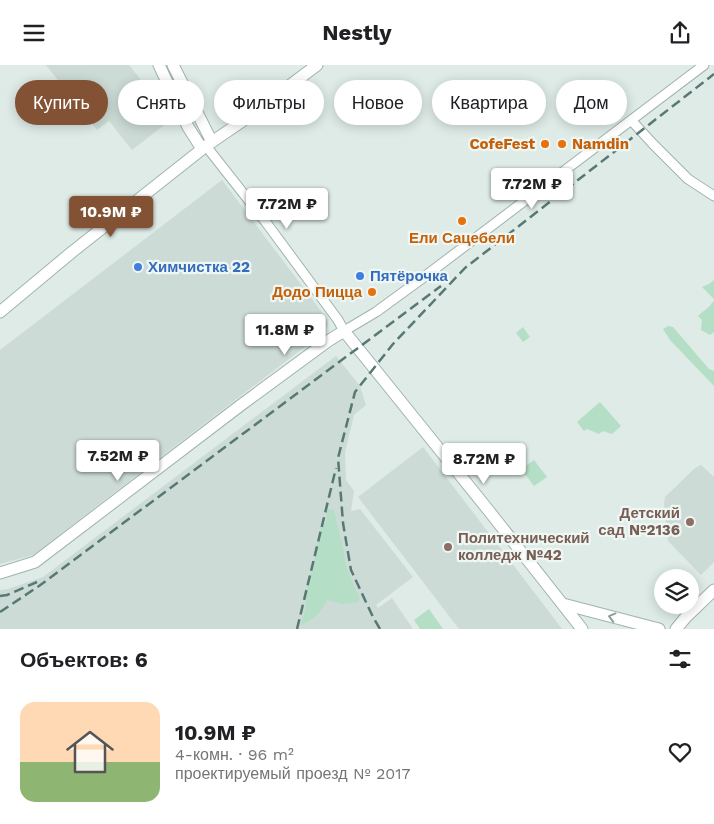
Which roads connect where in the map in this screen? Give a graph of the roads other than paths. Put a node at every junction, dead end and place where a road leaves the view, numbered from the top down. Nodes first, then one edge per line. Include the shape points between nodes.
1 (159, 65) edge
2 (173, 65) edge
3 (317, 65) edge
4 (704, 65) edge
5 (631, 120) junction
6 (206, 145) junction
7 (714, 196) edge
8 (0, 312) edge
9 (344, 331) junction
10 (0, 573) edge
11 (714, 590) edge
12 (563, 604) junction
13 (582, 629) edge
14 (659, 629) edge
15 (676, 629) edge

1 - 6 street via 188,127
2 - 6 street
3 - 6 street
4 - 5 street
5 - 7 street via 688,179
5 - 9 street via 376,313
6 - 8 street
6 - 9 street via 266,221
9 - 10 street via 35,562
9 - 12 street
11 - 15 street
12 - 13 street
14 -> 12 street

